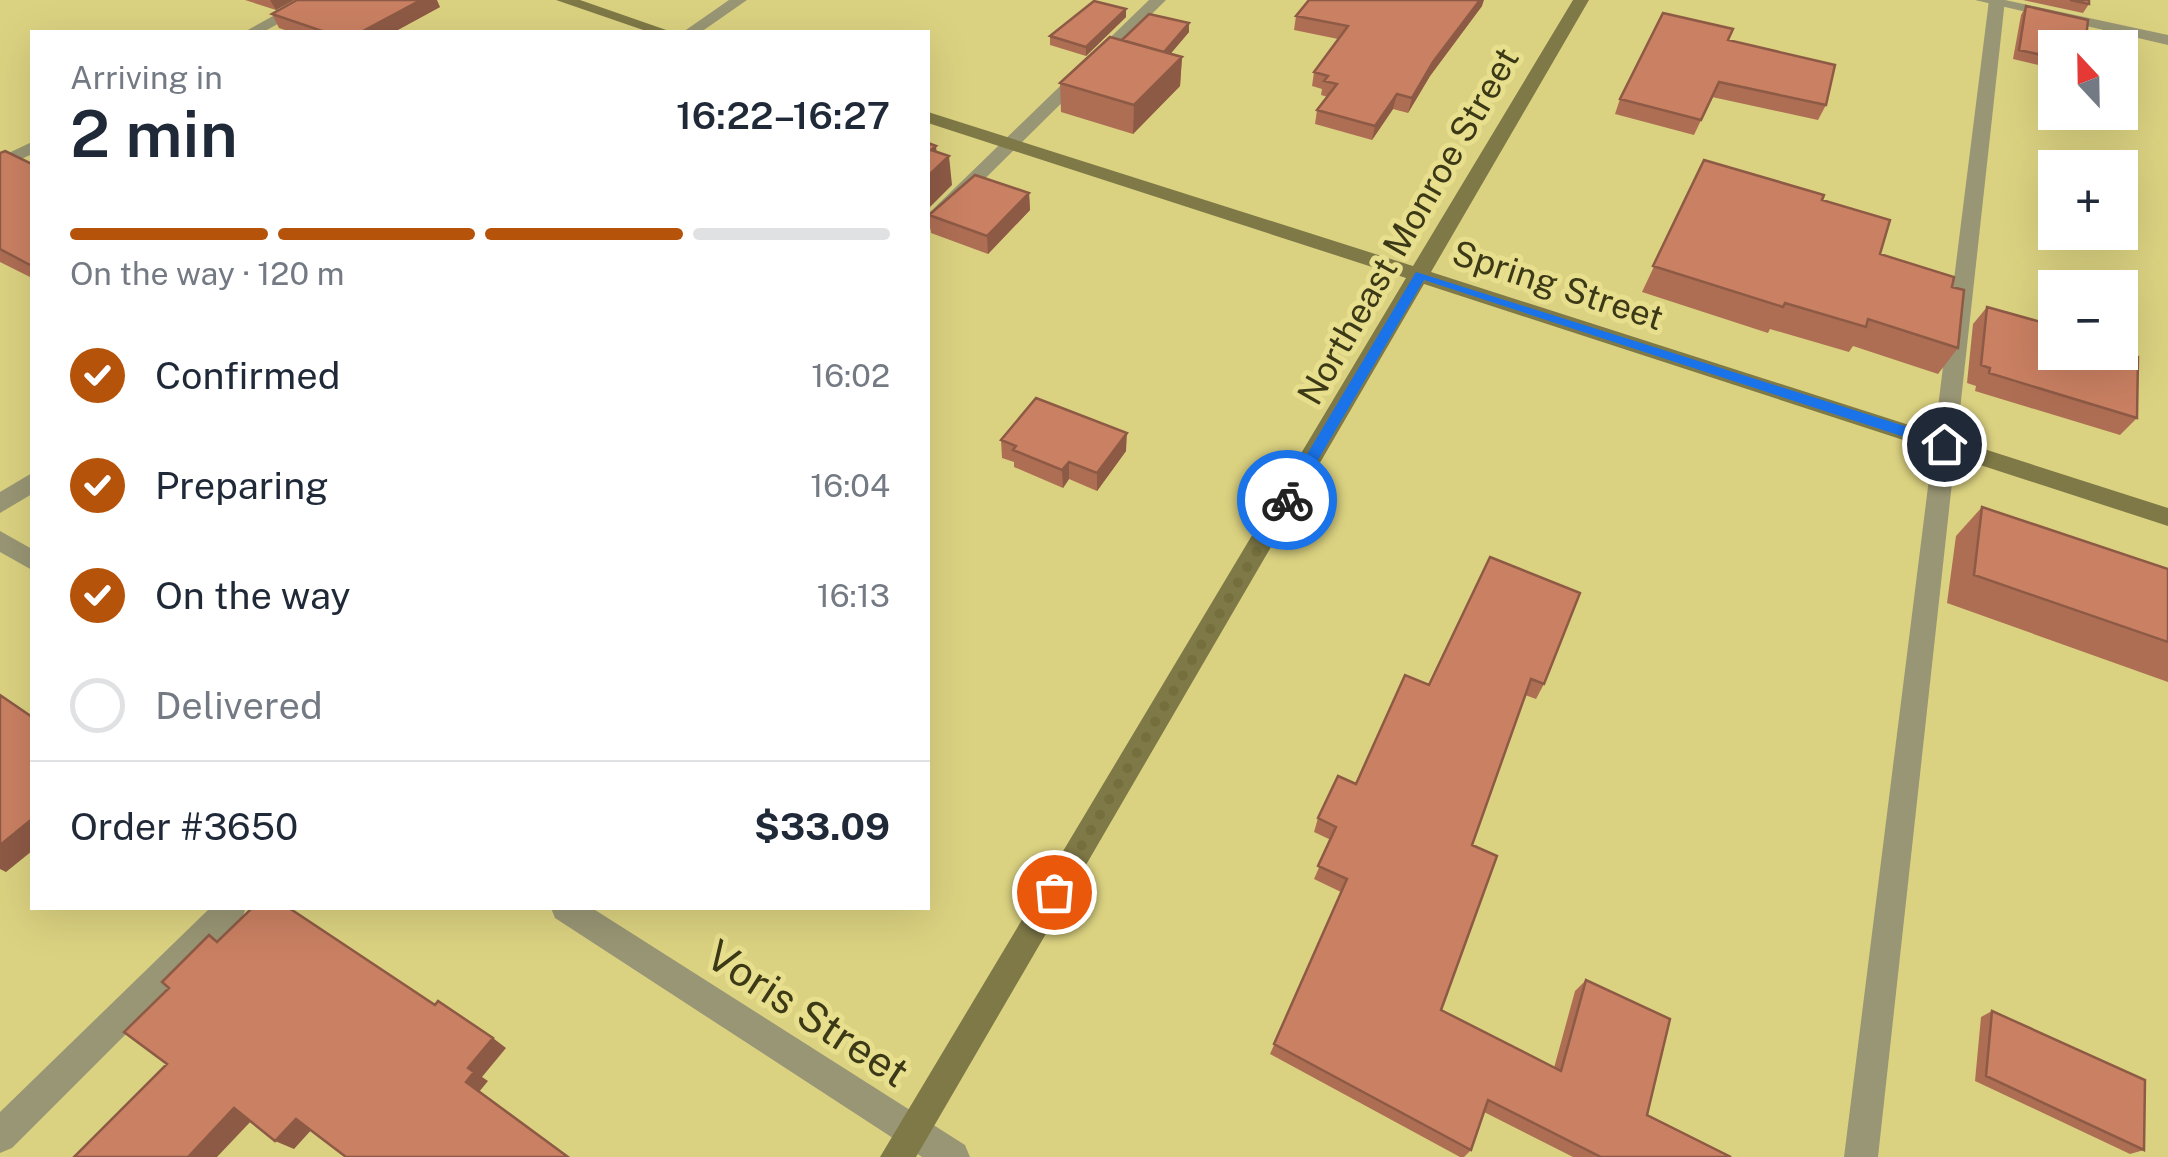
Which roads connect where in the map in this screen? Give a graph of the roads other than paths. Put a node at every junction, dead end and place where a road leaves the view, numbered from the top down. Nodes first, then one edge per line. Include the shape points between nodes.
1 (314, 0) edge
2 (564, 0) edge
3 (739, 0) edge
4 (1158, 0) edge
5 (1581, 0) edge
6 (1992, 1) edge
7 (256, 30) edge
8 (658, 30) edge
9 (694, 30) edge
10 (2168, 40) edge
11 (930, 117) edge
12 (1010, 143) junction
13 (30, 148) edge
14 (0, 164) edge
15 (930, 222) edge
16 (1421, 274) junction
17 (1944, 444) junction
18 (30, 483) edge
19 (0, 504) edge
20 (2168, 517) edge
21 (0, 540) edge
22 (30, 560) edge
23 (229, 910) edge
24 (569, 910) edge
25 (0, 1136) edge
26 (904, 1144) edge
27 (953, 1157) edge
28 (1861, 1157) edge

1 - 7 street
2 - 8 street
3 - 9 street
4 - 12 street
5 - 16 street, Northeast Monroe Street
6 - 10 street
6 - 17 street
11 - 12 street, Spring Street
12 - 15 street
12 - 16 street, Spring Street
13 - 14 street
16 - 17 street, Spring Street
16 - 26 street, Northeast Monroe Street
17 - 20 street, Spring Street
17 - 28 street
18 - 19 street
21 - 22 street
23 - 25 street
24 - 26 street, Voris Street
26 - 27 street, Voris Street

